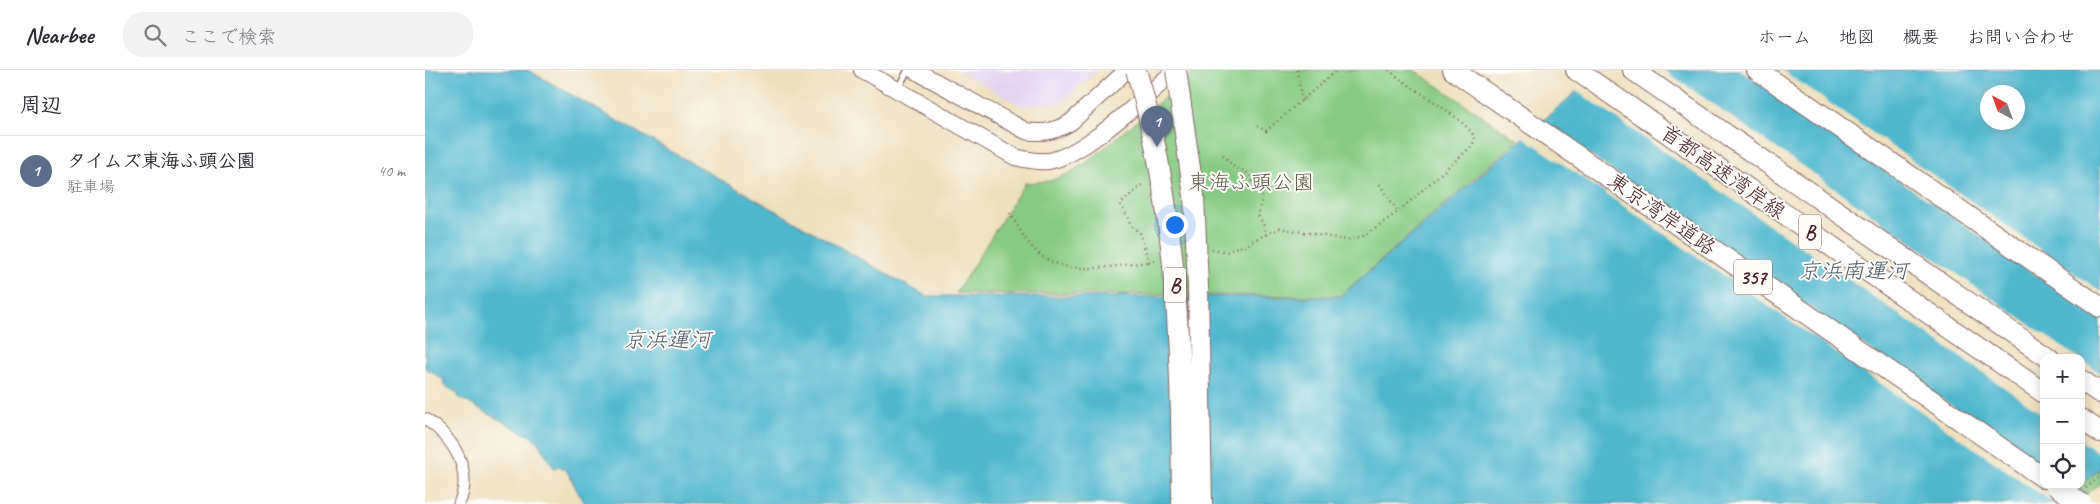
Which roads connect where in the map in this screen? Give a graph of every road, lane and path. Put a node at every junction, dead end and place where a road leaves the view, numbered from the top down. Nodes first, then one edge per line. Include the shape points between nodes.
1 (862, 70) edge
2 (908, 70) edge
3 (914, 70) edge
4 (1127, 70) edge
5 (1136, 70) edge
6 (1176, 70) edge
7 (1297, 70) edge
8 (1337, 70) edge
9 (1389, 70) edge
10 (1576, 70) edge
11 (1633, 70) edge
12 (1757, 70) edge
13 (1458, 73) edge
14 (897, 90) junction
15 (1302, 101) junction
16 (1257, 126) dead end
17 (1223, 155) dead end
18 (1378, 182) dead end
19 (1142, 185) dead end
20 (1398, 212) junction
21 (1010, 213) dead end
22 (1265, 234) junction
23 (1211, 249) dead end
24 (1158, 260) dead end
25 (1149, 262) junction
26 (2100, 307) edge
27 (2043, 354) edge
28 (2085, 383) edge
29 (2040, 390) edge
30 (2100, 393) edge
31 (425, 418) edge
32 (2085, 422) edge
33 (2100, 432) edge
34 (2040, 475) edge
35 (2061, 489) edge
36 (459, 504) edge
37 (1181, 504) edge
38 (1201, 504) edge
39 (2082, 504) edge

1 - 14 street
2 - 14 lane
3 - 4 street via 1026,131 1039,133 1071,122
5 - 37 highway, B, bridge via 1166,197 1176,288
6 - 14 street via 1077,151 1040,162 1015,157
6 - 38 highway, B, bridge via 1194,196
7 - 15 path
8 - 15 path
9 - 20 path via 1473,132 1475,140
10 - 29 highway, 首都高速湾岸線 / B
11 - 27 highway, 首都高速湾岸線 / B
12 - 26 highway
13 - 34 highway, 東京湾岸道路 / 357
15 - 16 path via 1266,131
17 - 22 path via 1235,168 1245,171 1263,194 1258,215
18 - 20 path
19 - 25 path via 1120,204 1129,225 1139,233
20 - 22 path via 1363,236 1347,240 1280,228
21 - 25 path via 1021,233 1039,254 1059,266 1082,268
22 - 23 path via 1245,248 1239,246 1228,252
24 - 25 path
28 - 30 highway
31 - 36 street via 445,434 457,450 463,476
32 - 33 highway
35 - 39 highway, bridge

